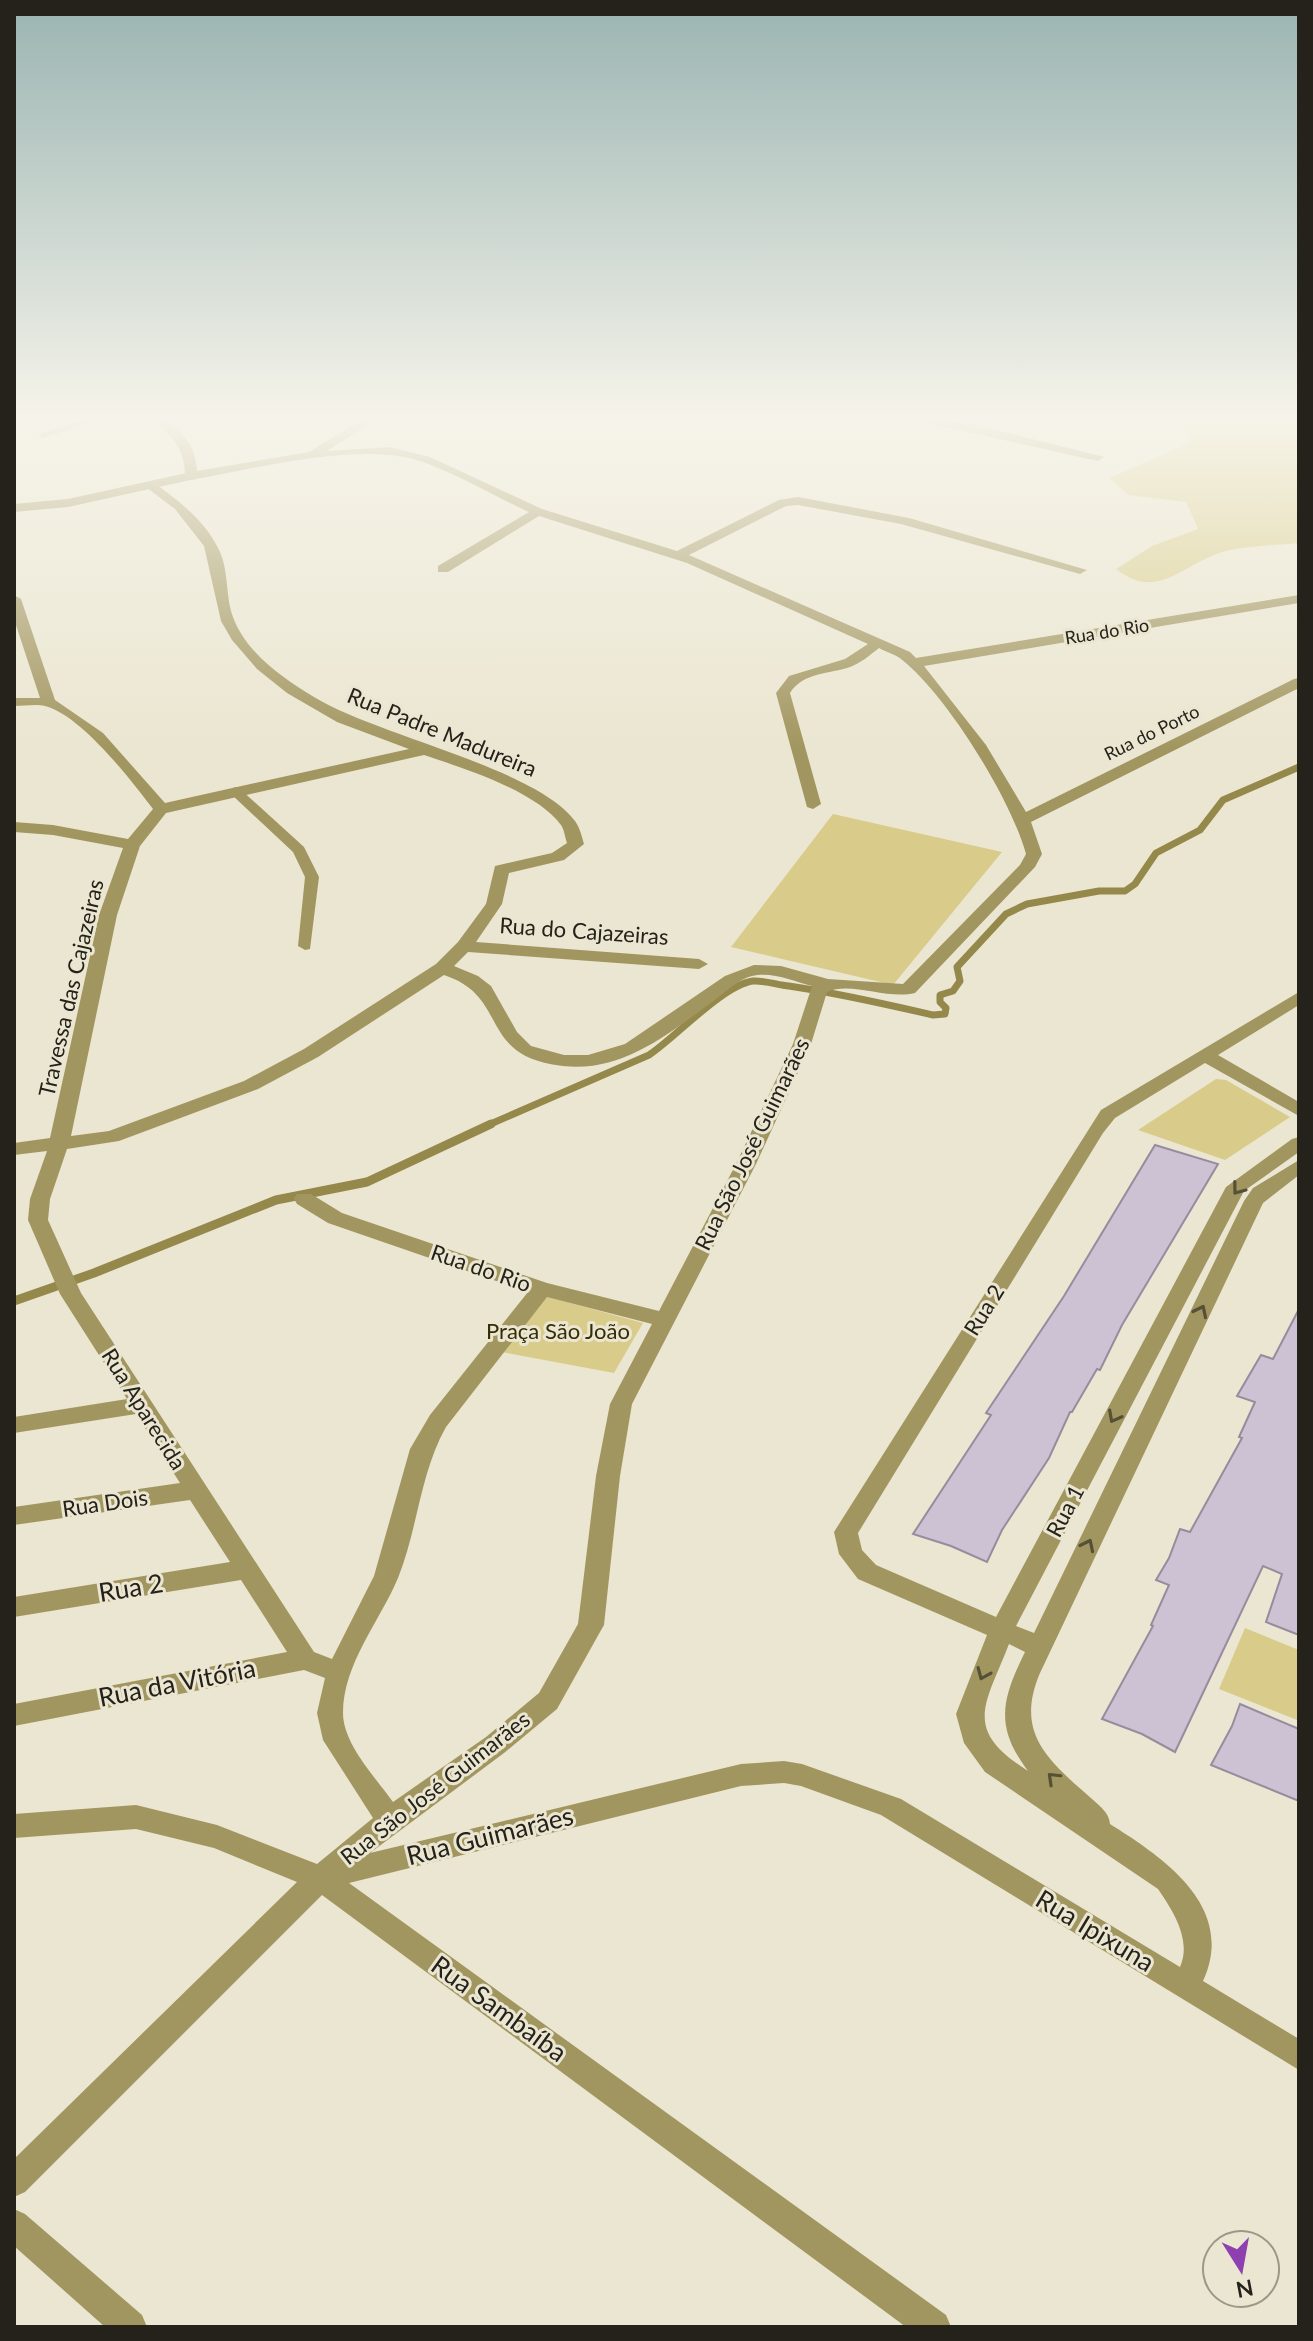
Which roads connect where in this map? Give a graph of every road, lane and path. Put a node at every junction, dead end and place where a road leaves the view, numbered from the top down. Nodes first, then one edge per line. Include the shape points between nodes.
1 (197, 528) edge
2 (511, 528) edge
3 (591, 528) edge
4 (733, 528) edge
5 (931, 528) edge
6 (679, 555) junction
7 (443, 569) dead end
8 (1080, 570) dead end
9 (14, 599) edge
10 (1299, 599) edge
11 (876, 644) junction
12 (914, 663) junction
13 (1299, 682) edge
14 (14, 702) edge
15 (49, 702) junction
16 (425, 750) junction
17 (235, 791) junction
18 (813, 804) dead end
19 (161, 809) junction
20 (1022, 820) junction
21 (14, 827) edge
22 (132, 845) junction
23 (305, 946) dead end
24 (464, 946) junction
25 (699, 964) dead end
26 (442, 968) junction
27 (820, 991) junction
28 (1299, 997) edge
29 (1205, 1055) junction
30 (1299, 1110) edge
31 (1299, 1143) edge
32 (59, 1144) junction
33 (14, 1149) edge
34 (1299, 1166) edge
35 (304, 1199) dead end
36 (542, 1289) junction
37 (664, 1320) junction
38 (142, 1405) junction
39 (14, 1425) edge
40 (196, 1490) junction
41 (14, 1516) edge
42 (247, 1569) junction
43 (14, 1607) edge
44 (1001, 1631) junction
45 (1040, 1647) junction
46 (305, 1659) junction
47 (339, 1673) junction
48 (14, 1715) edge
49 (891, 1807) joint
50 (390, 1820) junction
51 (14, 1826) edge
52 (1129, 1851) junction
53 (320, 1878) junction
54 (1186, 1986) junction
55 (1299, 2056) edge
56 (14, 2181) edge
57 (14, 2225) edge
58 (130, 2327) edge
59 (934, 2327) edge

1 - 16 street, Rua Padre Madureira via 212,549 228,620 243,646 317,706 360,728
2 - 7 street
3 - 6 street
4 - 6 street
5 - 8 street
6 - 11 street
9 - 15 street
10 - 12 street, Rua do Rio
11 - 12 street
11 - 18 street via 849,662 805,674 783,693
12 - 20 street via 1005,785
13 - 20 street, Rua do Porto
14 - 15 street
15 - 19 street via 91,727
16 - 17 street
16 - 24 street, Rua Padre Madureira via 533,794 577,835 571,850 558,857 499,872 498,895
17 - 19 street
17 - 23 lane via 299,850 312,877
19 - 22 street, Travessa das Cajazeiras
20 - 27 street via 1032,862 913,987 892,992 842,983
21 - 22 street
22 - 32 street, Travessa das Cajazeiras via 108,915
24 - 25 street, Rua do Cajazeiras
24 - 26 street, Rua Padre Madureira
26 - 27 street via 480,985 519,1047 560,1060 603,1058 642,1045 748,971 772,971
26 - 32 street, Rua Padre Madureira via 311,1053 251,1085 112,1137
27 - 37 street, Rua São José Guimarães via 765,1124
28 - 29 street, Rua 2
29 - 30 street
29 - 44 street, Rua 2 via 1131,1098 1095,1131 846,1532 853,1559 867,1572
31 -> 44 street, Rua 1 via 1236,1187
32 - 33 street, Rua Padre Madureira
32 - 38 street, Rua Aparecida via 38,1220 66,1283
45 -> 34 street, Rua 1 via 1254,1201
35 - 36 street, Rua do Rio via 335,1218
36 - 37 street, Rua do Rio
36 - 47 street via 422,1449 386,1577
37 - 50 street, Rua São José Guimarães via 621,1404 591,1625 548,1701
38 - 39 street
38 - 40 street, Rua Aparecida
40 - 41 street, Rua Dois
40 - 42 street, Rua Aparecida
42 - 43 street, Rua 2
42 - 46 street, Rua Aparecida
44 - 45 street, Rua 2
44 -> 52 street, Rua 1 via 970,1704 970,1725 979,1745 1006,1773
52 -> 45 street, Rua 1 via 1038,1764 1024,1742 1016,1718 1018,1698
46 - 47 street
46 - 48 street, Rua da Vitória
47 - 50 street via 330,1713 333,1732
49 - 53 street, Rua Guimarães via 802,1775 741,1775
49 - 54 street, Rua Ipixuna
50 - 53 street, Rua São José Guimarães
51 - 53 street, Rua Sambaíba via 136,1817 217,1837
52 - 54 street, Rua 1 via 1168,1880 1188,1910 1199,1945
53 - 56 street
53 - 59 street, Rua Sambaíba
54 - 55 street, Rua Ipixuna
57 - 58 street

